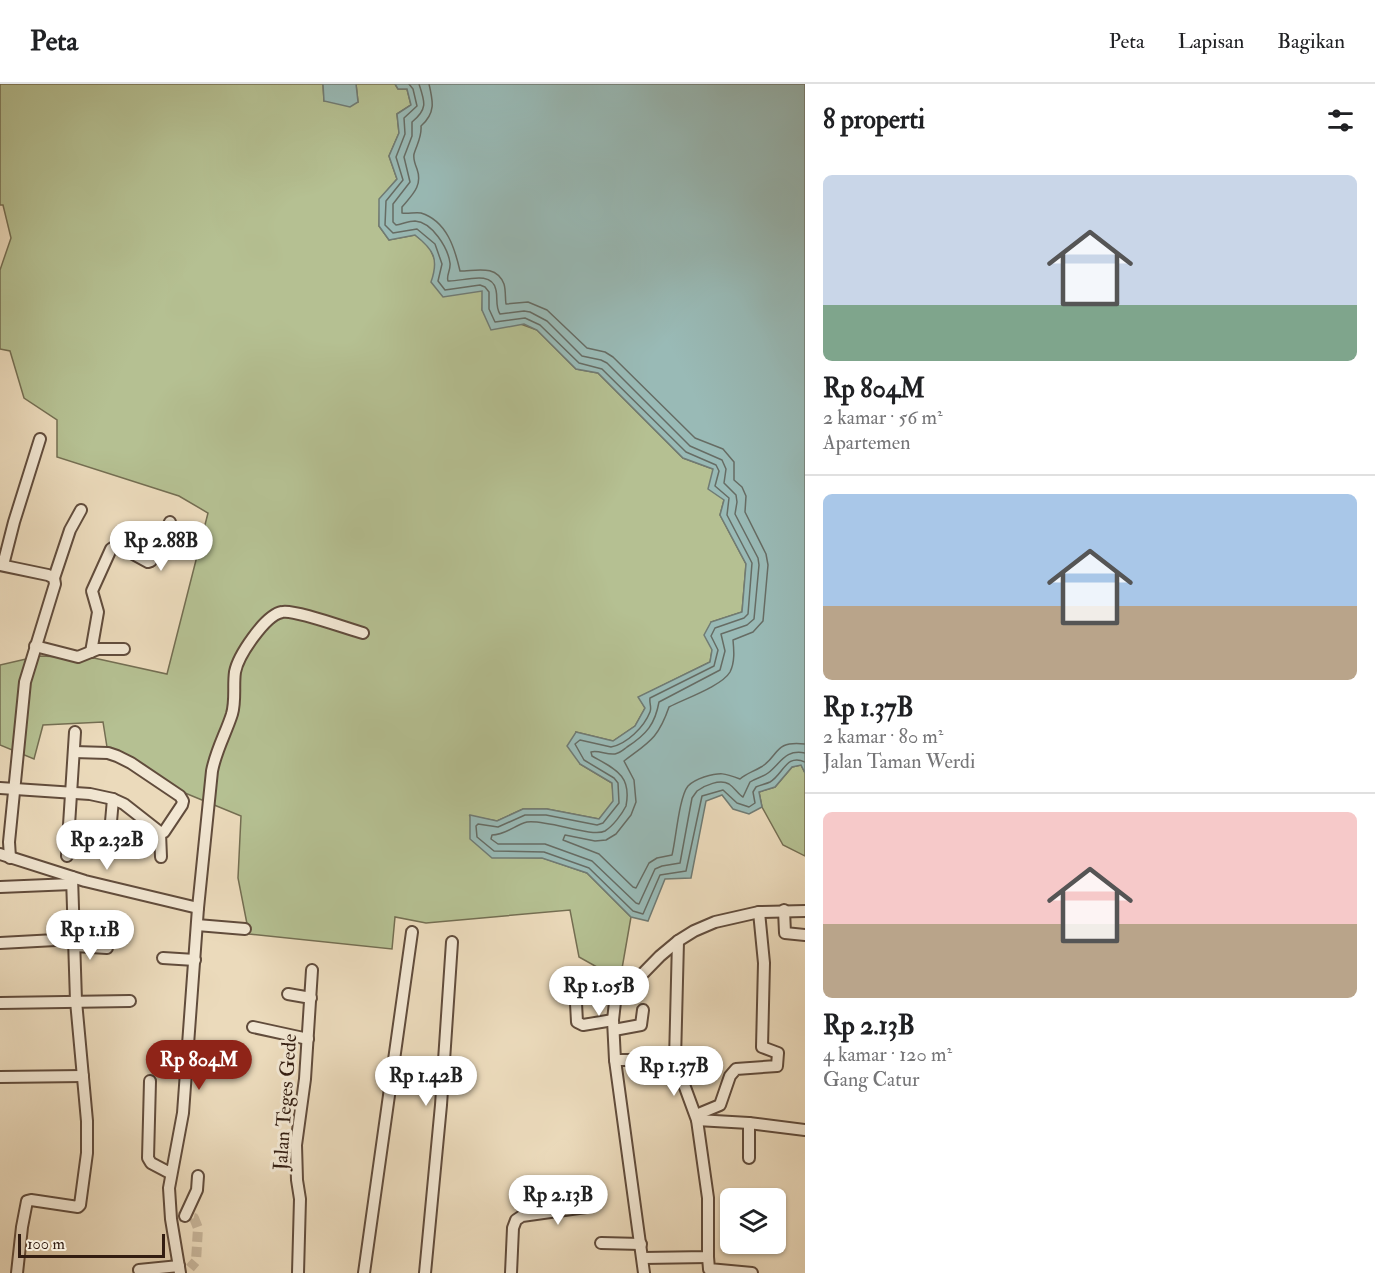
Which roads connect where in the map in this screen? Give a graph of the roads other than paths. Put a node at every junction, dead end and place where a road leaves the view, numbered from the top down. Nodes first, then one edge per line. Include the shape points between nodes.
1 (40, 439) dead end
2 (81, 510) dead end
3 (170, 522) dead end
4 (1, 565) edge
5 (54, 582) junction
6 (363, 633) dead end
7 (35, 646) junction
8 (124, 649) dead end
9 (91, 652) junction
10 (75, 732) dead end
11 (74, 752) junction
12 (0, 788) edge
13 (15, 789) junction
14 (69, 793) junction
15 (113, 799) junction
16 (160, 833) junction
17 (110, 834) dead end
18 (5, 856) edge
19 (67, 856) dead end
20 (161, 857) dead end
21 (72, 881) junction
22 (0, 886) edge
23 (198, 908) junction
24 (784, 910) junction
25 (805, 911) edge
26 (759, 912) junction
27 (197, 925) junction
28 (245, 929) dead end
29 (411, 932) dead end
30 (805, 935) edge
31 (452, 942) dead end
32 (678, 942) junction
33 (0, 943) edge
34 (75, 943) junction
35 (107, 948) dead end
36 (162, 958) dead end
37 (195, 960) junction
38 (312, 970) dead end
39 (575, 984) dead end
40 (288, 994) dead end
41 (311, 998) junction
42 (76, 1001) junction
43 (130, 1001) dead end
44 (0, 1003) edge
45 (643, 1010) dead end
46 (613, 1025) junction
47 (253, 1027) dead end
48 (308, 1039) junction
49 (615, 1060) junction
50 (675, 1060) junction
51 (83, 1076) junction
52 (0, 1077) edge
53 (150, 1081) dead end
54 (697, 1117) junction
55 (749, 1123) junction
56 (805, 1130) edge
57 (749, 1158) dead end
58 (170, 1173) junction
59 (198, 1176) dead end
60 (589, 1184) dead end
61 (178, 1217) junction
62 (601, 1243) dead end
63 (640, 1244) junction
64 (708, 1257) junction
65 (643, 1258) junction
66 (139, 1270) dead end
67 (182, 1270) edge
68 (18, 1271) edge
69 (298, 1273) edge
70 (364, 1273) edge
71 (425, 1273) edge
72 (510, 1273) edge
73 (645, 1273) edge
74 (752, 1273) edge

1 - 4 street
2 - 5 street via 70,530
3 - 9 street via 152,561 117,545 111,549 92,591 98,612
4 - 5 street via 42,573
5 - 7 street
6 - 23 street via 284,611 272,617 242,654 236,669 234,707 214,758
7 - 9 street via 74,656
7 - 13 street via 24,692
8 - 9 street via 100,648
10 - 11 street
11 - 14 street
11 - 16 street via 117,756 180,796 182,805
12 - 13 street
13 - 14 street
13 - 18 street
14 - 15 street
14 - 19 street
15 - 16 street
15 - 17 street
16 - 20 street
18 - 21 street
21 - 22 street
21 - 23 street
21 - 34 street
23 - 27 street
24 - 25 street
24 - 26 street
24 - 30 street via 784,933
26 - 32 street via 715,922
26 - 54 street via 764,963 762,1047 778,1053 777,1066 736,1069 720,1105
27 - 28 street
27 - 37 street
29 - 70 street
31 - 71 street
32 - 46 street via 617,999
32 - 50 street
33 - 34 street
34 - 35 street
34 - 42 street
36 - 37 street
37 - 58 street via 183,1113
38 - 41 street, Jalan Teges Gede
39 - 46 street via 577,1022
40 - 41 street
41 - 48 street, Jalan Teges Gede
42 - 43 street
42 - 44 street
42 - 51 street
45 - 46 street via 641,1025
46 - 49 street
47 - 48 street
48 - 69 street, Jalan Teges Gede via 296,1144 300,1199
49 - 50 street
49 - 63 street
50 - 54 street
51 - 52 street
51 - 68 street via 87,1153 80,1205 27,1201
53 - 58 street via 148,1158
54 - 55 street
54 - 64 street via 708,1198
55 - 56 street
55 - 57 street
58 - 61 street via 169,1196
59 - 61 street via 197,1190
60 - 72 street via 586,1208 516,1220
61 - 67 street
62 - 63 street
63 - 65 street
64 - 65 street
64 - 74 street via 709,1269
65 - 73 street
66 - 67 street

